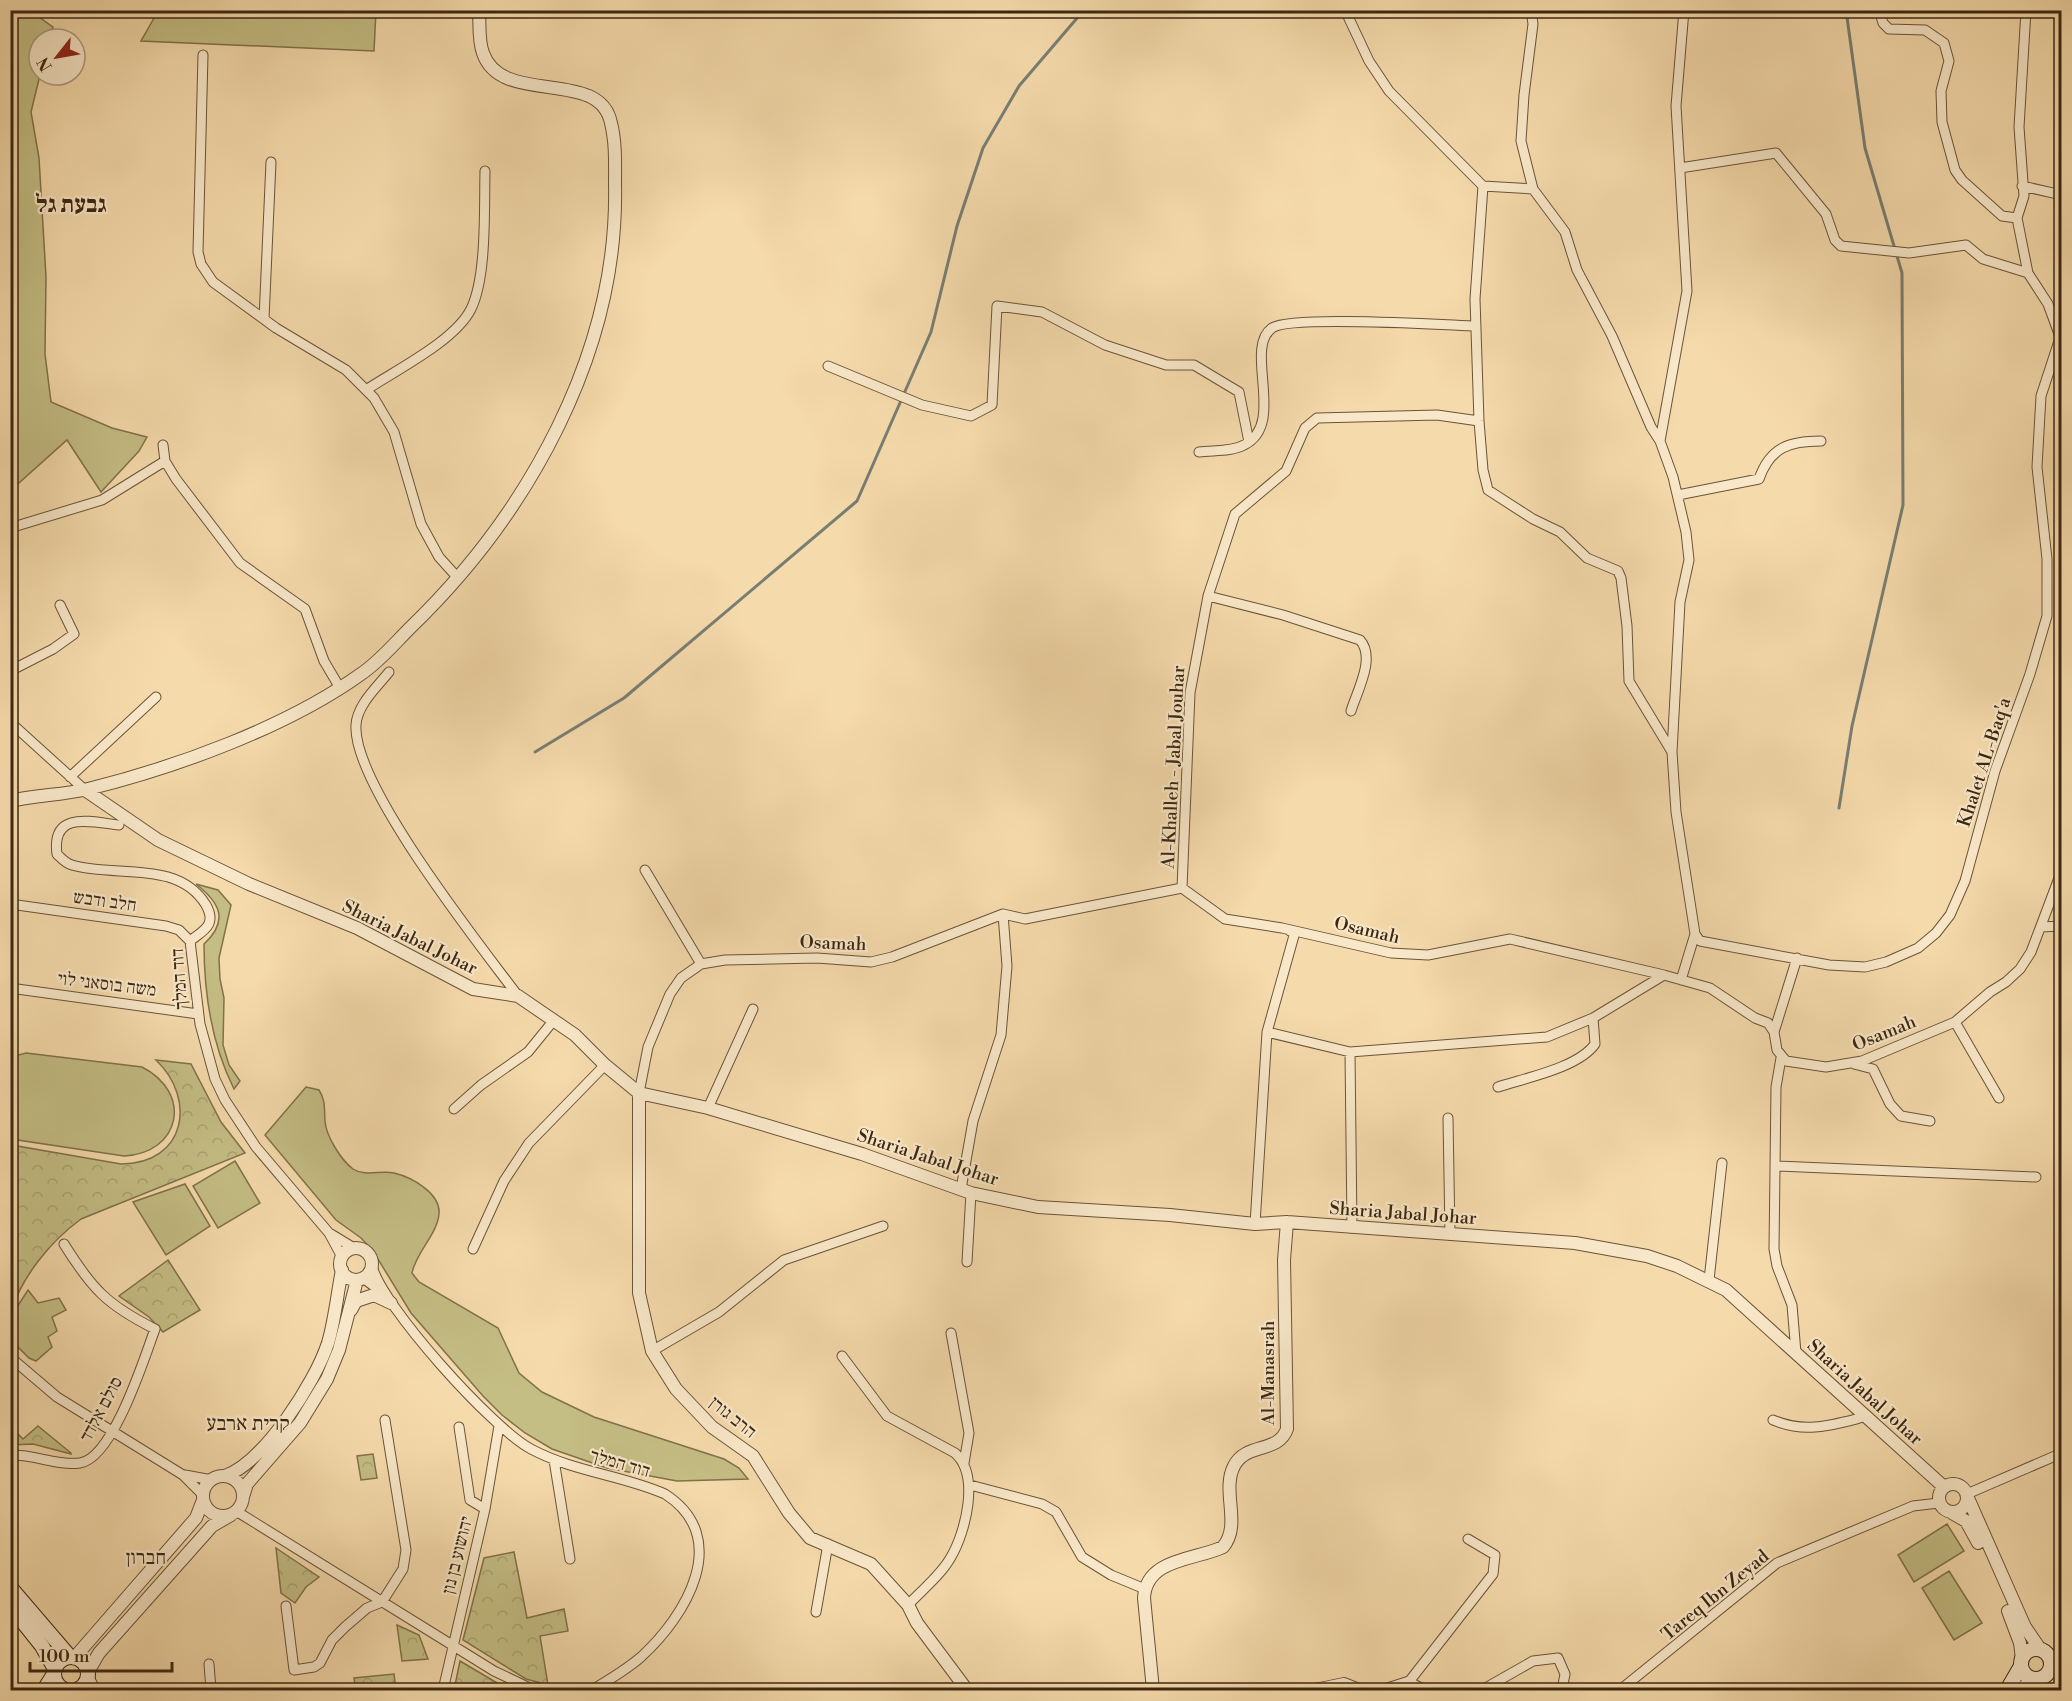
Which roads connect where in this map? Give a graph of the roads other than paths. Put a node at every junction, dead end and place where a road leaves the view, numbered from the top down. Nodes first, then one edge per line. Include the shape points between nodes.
1 (479, 10) edge
2 (1345, 10) edge
3 (1531, 10) edge
4 (1684, 10) edge
5 (1879, 10) edge
6 (2026, 10) edge
7 (203, 55) dead end
8 (272, 162) dead end
9 (1680, 168) junction
10 (485, 171) dead end
11 (1483, 186) junction
12 (2022, 186) junction
13 (1533, 189) junction
14 (2061, 195) edge
15 (2017, 218) junction
16 (2028, 273) junction
17 (264, 319) junction
18 (1476, 326) junction
19 (2060, 342) edge
20 (828, 366) dead end
21 (366, 390) junction
22 (1479, 421) junction
23 (1660, 441) junction
24 (1821, 441) dead end
25 (1249, 442) junction
26 (163, 445) dead end
27 (1199, 452) dead end
28 (165, 461) junction
29 (1678, 495) junction
30 (10, 528) edge
31 (458, 577) junction
32 (1208, 596) junction
33 (60, 606) dead end
34 (10, 671) edge
35 (389, 672) dead end
36 (340, 688) junction
37 (156, 697) dead end
38 (1351, 711) dead end
39 (10, 722) edge
40 (1672, 752) junction
41 (70, 777) junction
42 (85, 790) junction
43 (10, 801) edge
44 (119, 825) dead end
45 (645, 870) dead end
46 (2061, 870) edge
47 (1182, 888) junction
48 (10, 904) edge
49 (1003, 914) junction
50 (2061, 926) edge
51 (2041, 927) junction
52 (1282, 928) junction
53 (1695, 934) junction
54 (190, 941) junction
55 (1797, 958) junction
56 (701, 964) junction
57 (1664, 975) junction
58 (1681, 980) junction
59 (10, 988) edge
60 (518, 996) junction
61 (753, 1009) dead end
62 (198, 1014) junction
63 (1593, 1018) junction
64 (554, 1020) junction
65 (1955, 1022) junction
66 (1267, 1032) junction
67 (1774, 1032) junction
68 (1350, 1052) junction
69 (1782, 1058) junction
70 (1852, 1064) junction
71 (605, 1065) junction
72 (1498, 1087) dead end
73 (639, 1093) junction
74 (1999, 1098) dead end
75 (708, 1108) junction
76 (454, 1109) dead end
77 (1448, 1118) dead end
78 (1930, 1120) dead end
79 (1722, 1163) dead end
80 (1776, 1166) junction
81 (2036, 1178) dead end
82 (966, 1191) junction
83 (1287, 1222) junction
84 (1255, 1224) junction
85 (883, 1226) dead end
86 (1352, 1228) junction
87 (329, 1233) junction
88 (1450, 1235) junction
89 (64, 1244) dead end
90 (354, 1248) junction
91 (473, 1249) dead end
92 (342, 1257) junction
93 (967, 1262) dead end
94 (372, 1266) junction
95 (342, 1270) junction
96 (360, 1279) junction
97 (1709, 1280) junction
98 (387, 1298) junction
99 (348, 1316) junction
100 (951, 1333) dead end
101 (652, 1351) junction
102 (1796, 1353) junction
103 (842, 1356) dead end
104 (10, 1357) edge
105 (1864, 1417) junction
106 (385, 1420) dead end
107 (1773, 1420) dead end
108 (499, 1426) junction
109 (459, 1427) dead end
110 (111, 1433) junction
111 (2061, 1453) edge
112 (10, 1455) edge
113 (554, 1460) junction
114 (964, 1463) junction
115 (183, 1475) junction
116 (225, 1476) junction
117 (212, 1480) junction
118 (970, 1485) junction
119 (1944, 1487) junction
120 (1967, 1496) junction
121 (243, 1497) junction
122 (203, 1498) junction
123 (1940, 1503) junction
124 (485, 1509) junction
125 (233, 1513) junction
126 (1952, 1513) junction
127 (1468, 1539) dead end
128 (828, 1544) junction
129 (570, 1558) dead end
130 (10, 1587) edge
131 (1145, 1589) junction
132 (382, 1602) junction
133 (908, 1605) junction
134 (10, 1606) edge
135 (286, 1606) dead end
136 (816, 1612) dead end
137 (452, 1644) junction
138 (2050, 1653) edge
139 (72, 1657) junction
140 (2021, 1663) junction
141 (208, 1664) dead end
142 (2055, 1671) edge
143 (55, 1672) junction
144 (88, 1674) junction
145 (2036, 1679) junction
146 (1408, 1683) junction
147 (1627, 1689) edge
148 (44, 1690) edge
149 (74, 1690) edge
150 (96, 1690) edge
151 (211, 1690) edge
152 (443, 1690) edge
153 (534, 1690) edge
154 (592, 1690) edge
155 (967, 1690) edge
156 (1153, 1690) edge
157 (1315, 1690) edge
158 (1359, 1690) edge
159 (1386, 1690) edge
160 (1422, 1690) edge
161 (1482, 1690) edge
162 (1562, 1690) edge
163 (2007, 1690) edge
164 (2021, 1690) edge

1 - 31 street via 483,54 495,69 523,83 590,95 607,109 614,144 616,202 602,308 568,405 522,490
2 - 11 street via 1389,91
3 - 13 street via 1533,24 1521,141
4 - 9 street via 1676,106
5 - 15 street via 1889,29 1925,30 1944,43 1949,61 1941,92 1942,122 1955,170 2002,216
6 - 12 street via 2019,127
7 - 17 street via 198,252 213,282
8 - 17 street
9 - 16 street via 1776,153 1826,214 1840,245 1909,253 1966,245 1983,259
9 - 23 street via 1687,291
10 - 21 street via 483,241 471,308 447,336
11 - 13 street
11 - 18 street
12 - 14 street
12 - 15 street via 2024,196
13 - 23 street via 1565,231 1577,270
15 - 16 street
16 - 19 street via 2048,304
17 - 21 street via 346,370
18 - 22 street
18 - 25 street via 1323,321 1273,327 1263,343 1263,421
19 - 55 street, Khalet AL-Baq'a via 2041,396 2037,467 2047,559 2047,616 1995,771 1961,894 1936,933 1897,958 1853,967
20 - 25 street via 922,405 971,416 992,405 997,306 1042,312 1105,345 1166,365 1194,365 1239,392
21 - 31 street via 394,432 421,525 439,557
22 - 32 street, Al-Khalleh - Jabal Jouhar via 1437,415 1314,419 1305,428 1286,471 1235,514
22 - 40 street via 1488,490 1560,532 1587,558 1620,573 1629,681
23 - 29 street
24 - 29 street via 1795,441 1764,465 1759,478
25 - 27 street via 1237,448
26 - 28 street
28 - 30 street via 102,500
28 - 36 street via 240,563 305,609 324,661
29 - 40 street via 1689,560 1680,602
31 - 36 street via 363,673
32 - 38 street via 1360,640 1367,659
32 - 47 street, Al-Khalleh - Jabal Jouhar via 1190,693
33 - 34 street via 74,633 53,649
35 - 60 street via 359,710 355,726 365,768 431,877
36 - 42 street via 284,720 176,762
37 - 41 street
39 - 41 street
40 - 53 street via 1676,812
41 - 42 street
42 - 43 street
42 - 60 street, Sharia Jabal Johar via 158,840 249,884 357,928 473,988
44 - 54 street, דוד המלך via 77,820 61,829 57,854 72,865 163,876 191,889 211,916 208,928
45 - 56 street
46 - 51 street, Osamah
47 - 49 street, Osamah via 1025,919
47 - 52 street, Osamah via 1225,919
48 - 54 street, חלב ודבש via 166,926 179,930
49 - 56 street, Osamah via 871,962 817,957 716,960
49 - 82 street via 1007,966 1001,1035 973,1121
50 - 51 street
51 - 65 street, Osamah via 2020,969
52 - 57 street, Osamah via 1415,956 1510,939
52 - 66 street via 1295,932
53 - 55 street, Khalet AL-Baq'a via 1700,941
53 - 58 street
54 - 62 street, דוד המלך
55 - 67 street
56 - 73 street via 681,978 670,994 648,1047
57 - 58 street, Osamah
57 - 63 street
58 - 67 street, Osamah via 1710,988 1768,1023
59 - 62 street, משה בוסאני לוי
60 - 64 street, Sharia Jabal Johar
61 - 75 street
62 - 87 street, דוד המלך via 225,1100 256,1147
63 - 68 street via 1547,1037
63 - 72 street via 1595,1044 1586,1054
64 - 71 street, Sharia Jabal Johar
64 - 76 street via 528,1052
65 - 70 street, Osamah
65 - 74 street
66 - 68 street
66 - 84 street
67 - 69 street
68 - 86 street
69 - 70 street, Osamah via 1814,1067
69 - 80 street via 1776,1087
70 - 78 street via 1873,1069 1890,1104 1901,1116
71 - 73 street, Sharia Jabal Johar
71 - 91 street via 529,1143 504,1181
73 - 75 street, Sharia Jabal Johar
73 - 101 street, הרב גורן via 639,1293
75 - 82 street, Sharia Jabal Johar via 862,1154
77 - 88 street
79 - 97 street
80 - 81 street
80 - 102 street via 1775,1258 1792,1305
82 - 84 street, Sharia Jabal Johar via 1038,1208
82 - 93 street
83 - 84 street, Sharia Jabal Johar
83 - 86 street, Sharia Jabal Johar
83 - 131 street, Al-Manasrah via 1284,1438 1251,1449 1233,1467 1229,1480 1229,1536 1223,1547 1183,1558 1161,1569 1149,1579
85 - 101 street via 784,1260 719,1312
86 - 88 street, Sharia Jabal Johar
87 - 90 street, דוד המלך
87 - 92 street, דוד המלך
88 - 97 street, Sharia Jabal Johar via 1615,1249 1647,1256
89 - 110 street, סולם אלדד via 96,1291 125,1314 155,1329
90 - 92 street
90 - 94 street via 368,1253
92 - 95 street
94 - 96 street
94 - 98 street, דוד המלך
95 - 96 street via 348,1277
95 - 116 street via 327,1346 307,1387 269,1440 237,1472
96 - 98 street, דוד המלך
96 - 99 street
97 - 102 street, Sharia Jabal Johar via 1726,1290
98 - 99 street via 366,1296 356,1301
98 - 108 street, דוד המלך
99 - 121 street via 339,1350 319,1393 300,1423 247,1484
100 - 114 street via 969,1433
101 - 128 street, הרב גורן via 676,1389 712,1427 753,1456 810,1538
102 - 105 street, Sharia Jabal Johar
103 - 114 street via 887,1416
104 - 110 street via 57,1397
105 - 107 street via 1816,1429 1789,1427
105 - 119 street, Sharia Jabal Johar
106 - 132 street via 406,1550 403,1569
108 - 113 street, דוד המלך
108 - 124 street, יהושוע בן נון
109 - 124 street via 471,1500
110 - 112 street, סולם אלדד via 99,1452 87,1461 69,1463
110 - 115 street
111 - 120 street
113 - 129 street
113 - 154 street, דוד המלך via 665,1494 676,1501 691,1521 699,1546 694,1584 672,1623 642,1656
114 - 118 street
115 - 117 street
115 - 122 street
116 - 117 street
116 - 121 street via 236,1481
117 - 122 street
118 - 131 street via 1042,1504 1056,1512 1082,1557
118 - 133 street via 961,1533 951,1558
119 - 120 street via 1955,1484
119 - 123 street
120 - 126 street via 1963,1509
120 - 138 street via 2025,1628
121 - 125 street
122 - 125 street via 213,1514
122 - 139 street via 196,1518
123 - 126 street
123 - 147 street, Tareq Ibn Zeyad via 1913,1506 1777,1563
124 - 137 street, יהושוע בן נון
125 - 132 street
125 - 144 street via 212,1526 99,1653
126 - 140 street via 1966,1521 1975,1536 2015,1625
127 - 146 street via 1495,1555 1493,1574
128 - 133 street, הרב גורן via 871,1564
128 - 136 street
130 - 139 main road
131 - 156 street
132 - 135 street via 368,1608 332,1640 320,1663 294,1670
132 - 137 street
133 - 155 street, הרב גורן
134 - 143 main road via 42,1646
137 - 152 street, יהושוע בן נון
137 - 153 street
138 - 140 main road via 2031,1649
138 - 142 main road
139 - 143 main road via 61,1660
139 - 144 main road via 84,1662
140 - 145 main road via 2026,1675
140 - 163 main road
141 - 151 street
142 - 145 main road
143 - 148 main road
143 - 149 main road via 60,1686
144 - 149 main road via 84,1685
144 - 150 street
145 - 164 main road
146 - 159 street
146 - 160 street
157 - 158 street via 1344,1684
161 - 162 street via 1533,1660 1558,1658 1565,1674

